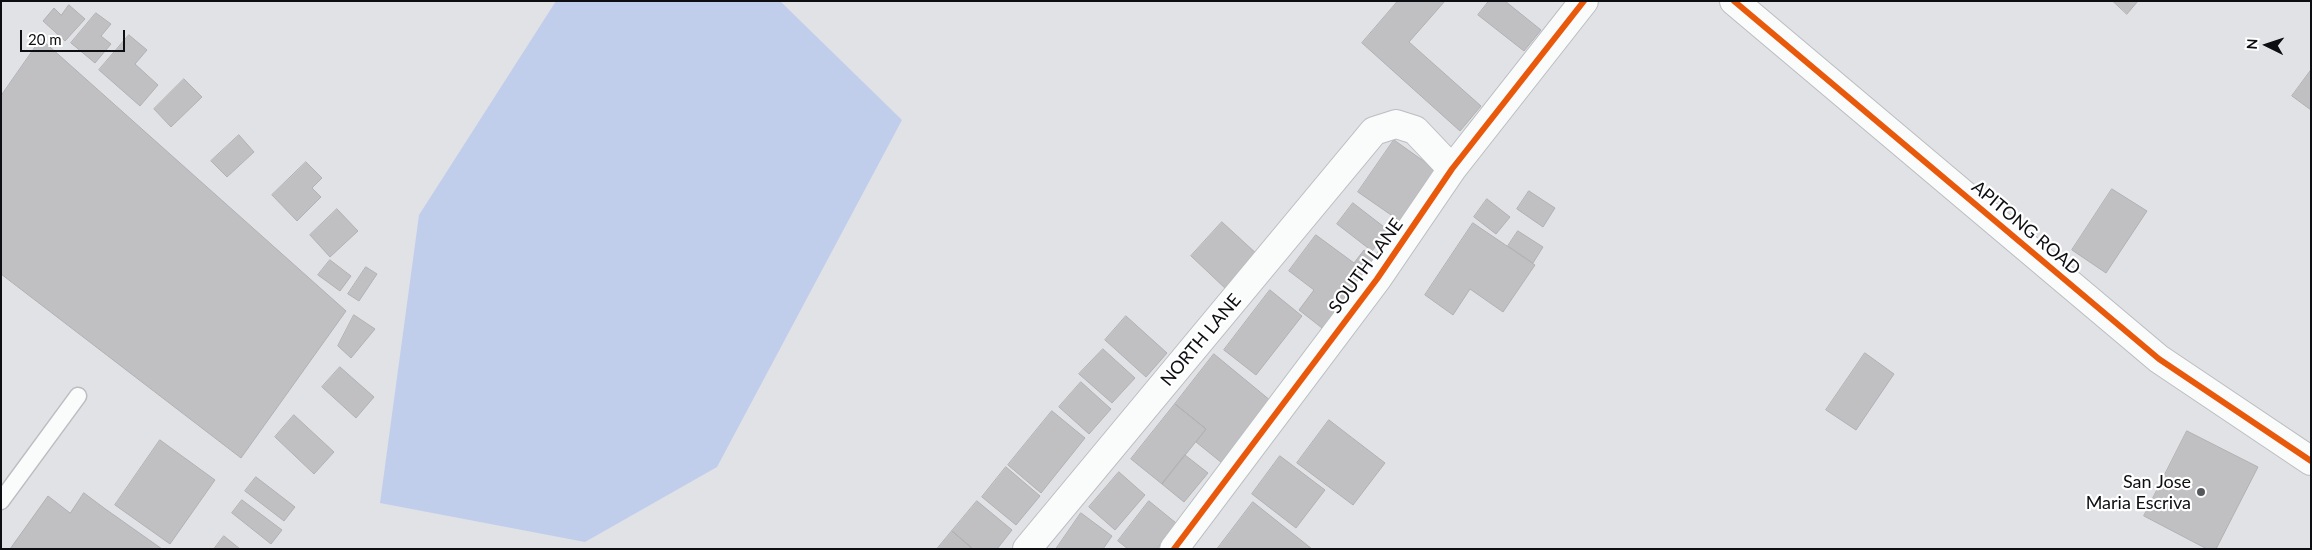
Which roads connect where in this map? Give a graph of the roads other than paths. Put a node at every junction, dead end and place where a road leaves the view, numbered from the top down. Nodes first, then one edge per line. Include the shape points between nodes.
1 (1584, 1) edge
2 (1734, 1) edge
3 (1452, 169) junction
4 (78, 396) dead end
5 (2311, 461) edge
6 (1, 501) edge
7 (1027, 549) edge
8 (1174, 549) edge

1 - 3 street, SOUTH LANE
2 - 5 street, APITONG ROAD via 2159,359
3 - 7 street, NORTH LANE via 1415,130 1396,124 1374,131
3 - 8 street, SOUTH LANE via 1377,279
4 - 6 lane

